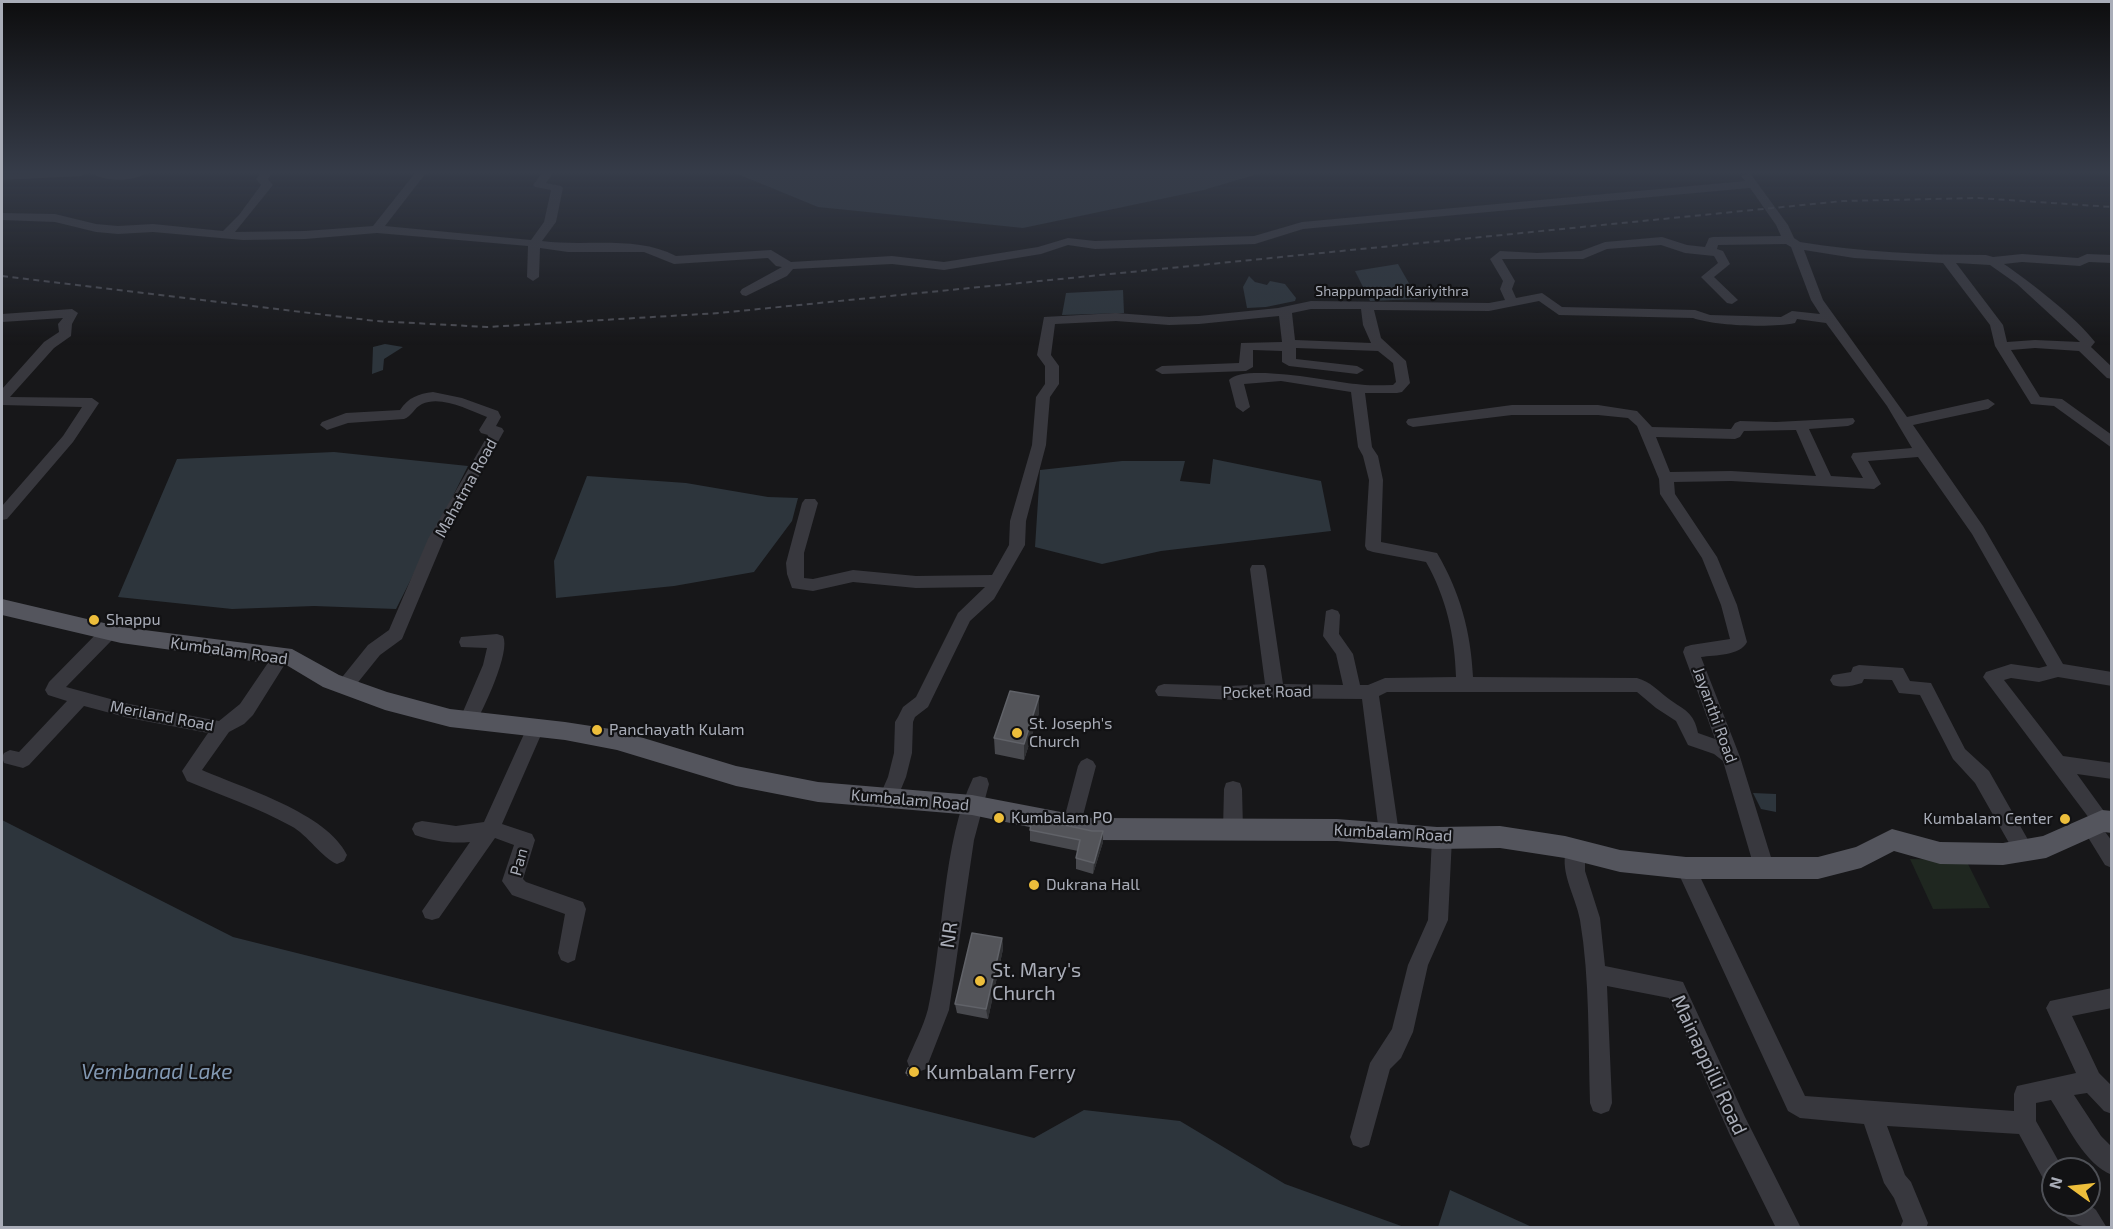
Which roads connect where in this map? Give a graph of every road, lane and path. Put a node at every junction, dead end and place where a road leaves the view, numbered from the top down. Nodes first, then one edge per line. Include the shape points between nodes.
1 (187, 230) edge
2 (229, 230) edge
3 (363, 230) edge
4 (394, 230) edge
5 (544, 230) edge
6 (1287, 230) edge
7 (1785, 230) edge
8 (226, 233) junction
9 (1792, 242) junction
10 (534, 244) junction
11 (1710, 250) junction
12 (1946, 258) junction
13 (2112, 259) edge
14 (1994, 261) junction
15 (790, 266) junction
16 (534, 277) dead end
17 (746, 292) dead end
18 (1732, 300) dead end
19 (1512, 303) junction
20 (1367, 307) junction
21 (1285, 310) junction
22 (2, 318) edge
23 (1829, 319) junction
24 (1289, 344) junction
25 (2002, 346) junction
26 (2083, 346) junction
27 (1379, 347) junction
28 (1162, 370) dead end
29 (1357, 370) dead end
30 (2112, 375) edge
31 (1357, 389) junction
32 (2, 399) edge
33 (1988, 404) dead end
34 (1243, 407) dead end
35 (1848, 421) dead end
36 (1413, 422) dead end
37 (1905, 422) junction
38 (327, 424) dead end
39 (1800, 424) junction
40 (1646, 432) junction
41 (2112, 443) edge
42 (1922, 452) junction
43 (1665, 477) junction
44 (1825, 480) junction
45 (810, 503) dead end
46 (2, 515) edge
47 (1258, 569) dead end
48 (996, 581) junction
49 (2, 607) edge
50 (1332, 615) dead end
51 (109, 632) junction
52 (467, 642) dead end
53 (282, 656) junction
54 (2058, 670) junction
55 (2112, 679) edge
56 (1839, 680) dead end
57 (1465, 684) junction
58 (345, 686) junction
59 (1164, 691) dead end
60 (1275, 691) junction
61 (1361, 692) junction
62 (78, 697) junction
63 (468, 721) junction
64 (222, 728) junction
65 (535, 728) junction
66 (1731, 757) junction
67 (10, 758) dead end
68 (2057, 763) junction
69 (1088, 766) dead end
70 (2112, 771) edge
71 (1233, 789) dead end
72 (976, 795) junction
73 (887, 800) junction
74 (1072, 823) junction
75 (2101, 823) edge
76 (491, 828) junction
77 (422, 829) dead end
78 (1233, 829) junction
79 (1389, 833) junction
80 (1442, 838) junction
81 (1575, 850) junction
82 (2024, 850) junction
83 (337, 855) dead end
84 (2112, 859) edge
85 (1764, 867) junction
86 (1686, 868) junction
87 (432, 911) dead end
88 (568, 952) dead end
89 (1596, 974) junction
90 (2112, 998) edge
91 (918, 1061) dead end
92 (2091, 1081) junction
93 (2056, 1088) junction
94 (1601, 1103) dead end
95 (2112, 1103) edge
96 (1871, 1114) junction
97 (2025, 1123) junction
98 (1361, 1137) dead end
99 (2044, 1157) edge
100 (2112, 1164) edge
101 (1789, 1227) edge
102 (1912, 1227) edge

1 - 8 street
2 - 8 street
3 - 8 street via 305,236
4 - 10 street
5 - 10 street
6 - 15 street via 1254,240 1055,243 1041,250 944,266 891,260
7 - 9 street
9 - 11 street via 1713,241
9 - 12 street via 1854,254
9 - 23 street
10 - 15 street via 644,248 674,260 771,254
10 - 16 street
11 - 18 street via 1719,254 1724,264 1707,277
11 - 19 street via 1685,249 1662,241 1605,246 1582,255 1500,255 1496,259 1509,281 1506,289
12 - 14 street
12 - 25 street via 1996,325
13 - 14 street
14 - 26 street via 2080,334 2088,342
15 - 17 street
19 - 20 street, Shappumpadi Kariyithra via 1477,307
19 - 23 street, Shappumpadi Kariyithra via 1542,297 1559,311 1695,315 1720,320 1781,321 1790,320 1792,315
20 - 21 street, Shappumpadi Kariyithra via 1311,305
20 - 27 street via 1368,325
21 - 24 street
21 - 48 street, Shappumpadi Kariyithra via 1199,320 1049,320 1044,356 1052,366 1052,384 1043,397 1039,445 1018,521 1017,545
22 - 32 street via 72,313 65,324 66,333 49,345
23 - 37 street
24 - 27 street
24 - 28 street via 1246,346 1246,367
24 - 29 street via 1289,362
25 - 26 street
25 - 41 street via 2036,401 2057,402
26 - 30 street
27 - 31 street via 1399,361 1403,383 1397,389
31 - 34 street via 1281,377 1236,380
31 - 57 street via 1365,447 1372,454 1377,491 1373,546 1431,557 1456,612 1464,647
32 - 46 street via 92,403 68,439
33 - 37 street
35 - 39 street
36 - 40 street, Jayanthi Road via 1512,410 1598,410 1632,414
37 - 42 street
38 - 58 street, Mahatma Road via 346,418 404,414 420,398 435,396 493,414 486,430 497,431 436,539 396,634 374,649
39 - 40 street via 1740,426 1735,434
39 - 44 street
40 - 43 street, Jayanthi Road
42 - 44 street via 1858,457 1874,484
42 - 54 street via 1978,530
43 - 44 street
43 - 66 street, Jayanthi Road via 1668,494 1709,557 1739,642 1691,652
45 - 48 street via 794,556 798,584 813,585 853,576 915,582
47 - 60 street
48 - 73 street via 988,595 964,617 922,702 904,722 903,753
49 - 51 main road, Kumbalam Road
50 - 61 street via 1331,636 1339,642
51 - 53 main road, Kumbalam Road
51 - 62 street, Meriland Road via 54,690
52 - 63 street via 497,641 492,665
53 - 58 main road, Kumbalam Road
53 - 64 street, Meriland Road via 240,718
54 - 55 street
54 - 68 street via 2039,675 2011,671 1992,677
56 - 82 street via 1856,678 1859,672 1897,673 1905,688 1925,688 1959,753 1982,777
57 - 61 street, Pocket Road via 1385,686
57 - 66 street, Pocket Road via 1649,688 1660,702 1686,720 1690,736 1720,746
58 - 63 main road, Kumbalam Road via 385,702
59 - 60 street, Pocket Road
60 - 61 street, Pocket Road
61 - 79 street
62 - 64 street, Meriland Road
62 - 67 street via 23,760
63 - 65 main road, Kumbalam Road
64 - 83 street via 191,771 194,775 298,820 317,833
65 - 73 main road, Kumbalam Road via 617,740 748,779
65 - 76 street
66 - 85 street, Jayanthi Road
68 - 70 street
68 - 75 street
69 - 74 street
71 - 78 street
72 - 73 main road, Kumbalam Road
72 - 74 main road, Kumbalam Road
72 - 91 street, NR via 960,862 938,1012
74 - 78 main road, Kumbalam Road via 1092,829
75 - 82 main road, Kumbalam Road via 2046,847
75 - 84 street
76 - 77 street via 460,835
76 - 87 street
76 - 88 street, Pan via 525,840 512,881 519,889 576,909
78 - 79 main road, Kumbalam Road
79 - 80 main road, Kumbalam Road
80 - 81 main road, Kumbalam Road via 1500,837
80 - 98 street via 1438,920 1418,965 1402,1032 1381,1063
81 - 86 main road, Kumbalam Road via 1620,861
81 - 89 street via 1575,871 1590,918
82 - 85 main road, Kumbalam Road via 1940,854 1892,840 1861,857 1828,866
85 - 86 main road, Kumbalam Road
86 - 96 street via 1796,1103 1800,1107
89 - 94 street
89 - 101 street, Mainappilli Road via 1676,989 1737,1125
90 - 92 street via 2057,1008
92 - 93 street
92 - 95 street
93 - 97 street via 2025,1094
93 - 100 street via 2093,1144
96 - 97 street
96 - 102 street via 1896,1183 1903,1190 1916,1223
97 - 99 street

